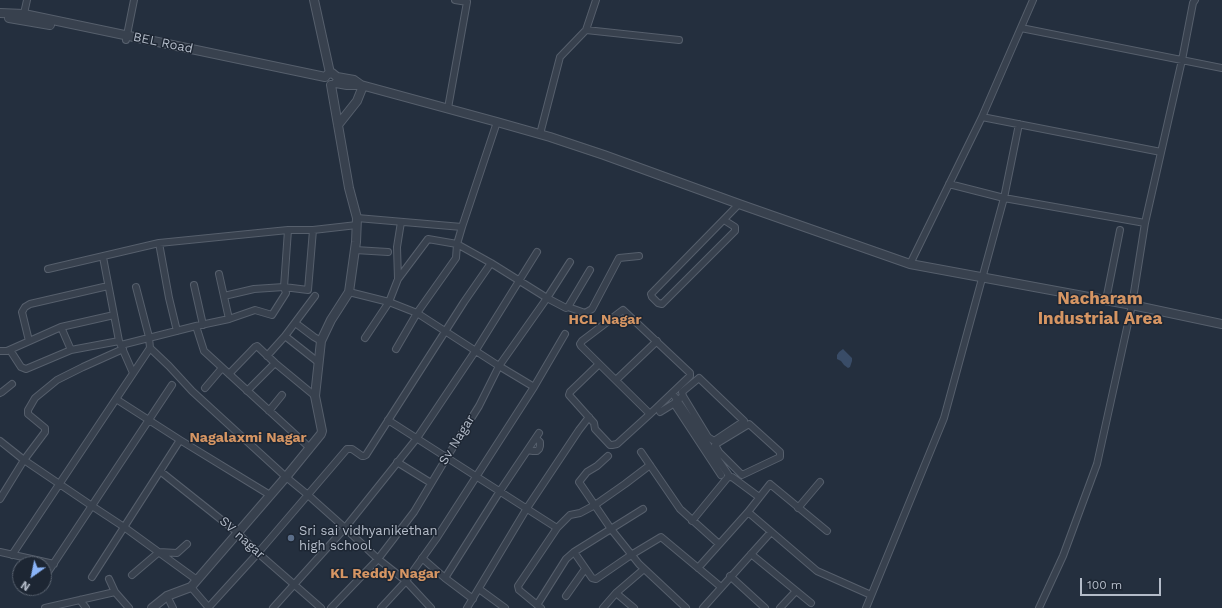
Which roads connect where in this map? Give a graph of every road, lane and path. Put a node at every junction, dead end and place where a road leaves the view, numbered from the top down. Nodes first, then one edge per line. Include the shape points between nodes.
1 (27, 0) edge
2 (134, 0) edge
3 (314, 0) edge
4 (455, 0) edge
5 (596, 0) edge
6 (1033, 0) edge
7 (1195, 0) edge
8 (0, 13) edge
9 (23, 17) junction
10 (0, 18) edge
11 (1021, 28) junction
12 (586, 30) junction
13 (126, 37) junction
14 (679, 40) dead end
15 (1182, 60) junction
16 (1222, 68) edge
17 (331, 79) junction
18 (362, 85) junction
19 (448, 108) junction
20 (982, 117) junction
21 (497, 122) junction
22 (1019, 124) junction
23 (338, 125) junction
24 (540, 134) junction
25 (1161, 152) junction
26 (949, 184) junction
27 (1004, 198) junction
28 (739, 204) junction
29 (724, 220) junction
30 (357, 222) junction
31 (401, 222) junction
32 (1146, 224) junction
33 (430, 225) junction
34 (462, 227) junction
35 (288, 230) junction
36 (313, 230) junction
37 (1120, 230) dead end
38 (428, 239) junction
39 (159, 243) junction
40 (457, 244) junction
41 (355, 250) junction
42 (388, 252) dead end
43 (537, 252) dead end
44 (638, 256) dead end
45 (103, 257) junction
46 (570, 262) dead end
47 (491, 263) junction
48 (910, 264) junction
49 (48, 269) dead end
50 (590, 270) dead end
51 (219, 274) dead end
52 (982, 277) junction
53 (398, 279) junction
54 (519, 280) junction
55 (194, 285) dead end
56 (108, 286) junction
57 (136, 287) dead end
58 (284, 287) junction
59 (349, 292) junction
60 (224, 296) junction
61 (315, 296) dead end
62 (547, 298) junction
63 (1106, 300) junction
64 (389, 302) junction
65 (1132, 305) junction
66 (568, 307) junction
67 (417, 313) junction
68 (114, 315) junction
69 (229, 320) junction
70 (1222, 324) edge
71 (203, 325) junction
72 (298, 325) dead end
73 (196, 326) junction
74 (61, 327) junction
75 (446, 331) junction
76 (177, 332) junction
77 (565, 334) dead end
78 (284, 336) junction
79 (149, 338) junction
80 (365, 338) dead end
81 (29, 341) junction
82 (322, 341) junction
83 (657, 341) junction
84 (121, 345) junction
85 (150, 348) junction
86 (396, 349) dead end
87 (10, 350) junction
88 (71, 350) junction
89 (476, 350) junction
90 (0, 351) edge
91 (268, 356) junction
92 (318, 362) junction
93 (275, 363) junction
94 (599, 364) junction
95 (499, 366) junction
96 (222, 368) junction
97 (133, 373) junction
98 (229, 374) junction
99 (616, 380) junction
100 (12, 384) dead end
101 (172, 386) dead end
102 (534, 387) junction
103 (205, 388) dead end
104 (247, 391) junction
105 (0, 393) edge
106 (672, 393) junction
107 (282, 395) dead end
108 (315, 396) junction
109 (116, 399) junction
110 (678, 400) junction
111 (269, 411) junction
112 (660, 412) dead end
113 (650, 414) junction
114 (589, 417) junction
115 (149, 420) junction
116 (388, 420) junction
117 (537, 436) dead end
118 (417, 438) junction
119 (703, 438) junction
120 (180, 440) junction
121 (0, 441) edge
122 (310, 448) junction
123 (641, 452) dead end
124 (717, 454) junction
125 (608, 456) dead end
126 (446, 457) junction
127 (24, 460) junction
128 (397, 462) junction
129 (650, 465) junction
130 (160, 471) junction
131 (721, 475) dead end
132 (476, 476) junction
133 (286, 477) junction
134 (730, 477) junction
135 (820, 482) dead end
136 (431, 483) junction
137 (59, 484) junction
138 (500, 491) junction
139 (270, 495) junction
140 (308, 495) junction
141 (759, 497) junction
142 (0, 498) edge
143 (595, 505) junction
144 (92, 506) junction
145 (527, 508) junction
146 (798, 508) junction
147 (642, 509) dead end
148 (748, 512) junction
149 (692, 520) junction
150 (124, 527) junction
151 (345, 528) junction
152 (557, 528) junction
153 (611, 529) junction
154 (827, 531) dead end
155 (771, 532) junction
156 (238, 533) junction
157 (187, 544) dead end
158 (719, 544) junction
159 (0, 552) edge
160 (159, 552) junction
161 (574, 552) junction
162 (258, 553) junction
163 (751, 554) junction
164 (12, 555) junction
165 (631, 555) junction
166 (422, 558) junction
167 (378, 559) junction
168 (54, 564) junction
169 (52, 567) edge
170 (698, 568) junction
171 (585, 569) junction
172 (644, 569) junction
173 (132, 575) dead end
174 (730, 576) junction
175 (92, 577) dead end
176 (445, 578) junction
177 (110, 579) dead end
178 (197, 580) junction
179 (406, 581) junction
180 (294, 584) junction
181 (191, 586) junction
182 (721, 587) junction
183 (479, 589) junction
184 (796, 591) junction
185 (115, 592) junction
186 (616, 593) junction
187 (871, 595) junction
188 (167, 596) junction
189 (566, 596) dead end
190 (473, 599) junction
191 (80, 600) junction
192 (759, 602) junction
193 (810, 603) dead end
194 (56, 607) edge
195 (539, 607) edge
196 (45, 608) edge
197 (86, 608) edge
198 (128, 608) edge
199 (152, 608) edge
200 (174, 608) edge
201 (209, 608) edge
202 (273, 608) edge
203 (321, 608) edge
204 (331, 608) edge
205 (381, 608) edge
206 (431, 608) edge
207 (467, 608) edge
208 (505, 608) edge
209 (603, 608) edge
210 (634, 608) edge
211 (686, 608) edge
212 (703, 608) edge
213 (754, 608) edge
214 (765, 608) edge
215 (780, 608) edge
216 (866, 608) edge
217 (1039, 608) edge

1 - 9 street
2 - 13 street
3 - 17 street
4 - 19 street via 467,2
5 - 12 street
6 - 11 street
7 - 15 street
8 - 9 street, BEL Road
9 - 10 street, BEL Road
9 - 13 street, BEL Road
11 - 15 street
11 - 20 street
12 - 14 street
12 - 24 street via 560,56
13 - 17 street, BEL Road
15 - 16 street
15 - 25 street
17 - 18 street, BEL Road via 354,80
17 - 23 street
18 - 19 street, BEL Road
18 - 23 street via 357,101
19 - 21 street, BEL Road
20 - 22 street
20 - 26 street
21 - 24 street, BEL Road
21 - 34 street
22 - 25 street
22 - 27 street
23 - 30 street
24 - 28 street, BEL Road
25 - 32 street
26 - 27 street
26 - 48 street
27 - 32 street
27 - 52 street
28 - 29 street
28 - 48 street, BEL Road
29 - 29 street via 734,227 735,231 662,304 658,303 651,294
30 - 31 street
30 - 36 street
30 - 41 street
31 - 33 street
31 - 53 street via 397,247
32 - 65 street
33 - 34 street
33 - 38 street
34 - 40 street
35 - 36 street
35 - 39 street
35 - 58 street
36 - 58 street via 308,290
37 - 63 street
38 - 40 street
38 - 53 street
39 - 45 street
39 - 76 street
40 - 47 street
40 - 67 street via 456,258
41 - 42 street
41 - 59 street
43 - 54 street
44 - 66 street via 619,258 592,310 584,313
45 - 49 street
45 - 56 street
46 - 62 street, Sv Nagar
47 - 54 street
47 - 75 street
48 - 52 street, BEL Road
50 - 66 street
51 - 60 street
52 - 63 street, BEL Road
52 - 187 street via 944,418
53 - 64 street
54 - 62 street
54 - 89 street
55 - 71 street
56 - 68 street
56 - 81 street via 25,307 22,312
57 - 79 street
58 - 60 street via 254,289
58 - 69 street via 286,293 272,315 255,310
59 - 64 street
59 - 82 street via 331,320
60 - 69 street
61 - 78 street
62 - 66 street via 564,308
62 - 95 street, Sv Nagar
63 - 65 street, BEL Road
64 - 67 street
64 - 80 street
65 - 70 street, BEL Road
65 - 217 street via 1097,464 1063,556
67 - 75 street
67 - 86 street
68 - 74 street
68 - 84 street
69 - 71 street
71 - 73 street
72 - 82 street
73 - 76 street
73 - 96 street via 204,351
74 - 81 street
74 - 88 street
75 - 89 street
75 - 116 street
76 - 79 street
77 - 102 street
78 - 91 street
78 - 92 street
79 - 84 street
79 - 85 street
81 - 87 street
82 - 92 street
83 - 94 street via 623,310 580,344
83 - 99 street
83 - 106 street via 690,373 690,376
84 - 88 street
84 - 97 street
84 - 127 street via 57,380 35,398 28,414 45,428 45,432
85 - 97 street
85 - 133 street via 192,391
87 - 88 street via 20,368 26,369
87 - 90 street
89 - 95 street
89 - 118 street
91 - 93 street
91 - 98 street via 256,346
92 - 108 street
93 - 104 street
93 - 108 street
94 - 99 street
94 - 114 street via 569,394
95 - 102 street
95 - 126 street, Sv Nagar via 479,406
96 - 98 street
96 - 103 street
97 - 109 street
98 - 104 street
99 - 113 street
100 - 105 street
101 - 115 street
102 - 132 street
104 - 111 street
106 - 110 street
106 - 113 street
107 - 111 street
108 - 122 street via 322,431
109 - 115 street
109 - 137 street
110 - 112 street
110 - 119 street
110 - 119 street via 682,392 699,378 744,421 714,441
111 - 122 street
113 - 114 street via 614,446 595,429
114 - 145 street
115 - 120 street
115 - 144 street
116 - 118 street
116 - 140 street via 366,455 362,456 352,449 347,450
117 - 138 street
118 - 126 street
118 - 128 street
119 - 124 street
119 - 131 street
120 - 130 street
120 - 139 street
121 - 127 street
122 - 133 street
123 - 129 street
124 - 124 street via 716,444 749,424 780,452 780,457 742,475
124 - 134 street
125 - 143 street via 587,472 579,482
126 - 132 street
126 - 136 street, Sv Nagar
127 - 137 street
127 - 142 street
128 - 136 street
128 - 151 street
129 - 143 street
129 - 149 street via 680,510
130 - 150 street
130 - 156 street, SV nagar
132 - 138 street
132 - 166 street
133 - 139 street
133 - 140 street
134 - 141 street
134 - 149 street
135 - 146 street
136 - 167 street, Sv Nagar via 414,512
137 - 144 street
137 - 164 street
138 - 145 street
138 - 176 street
139 - 156 street
140 - 151 street
140 - 162 street
141 - 146 street via 770,484
141 - 148 street
143 - 152 street via 570,515
143 - 153 street
144 - 150 street
144 - 168 street
145 - 152 street
145 - 183 street
146 - 154 street
147 - 153 street
148 - 155 street
148 - 158 street
149 - 158 street
150 - 160 street
150 - 175 street
151 - 167 street
151 - 180 street
152 - 195 street via 518,586 519,590
153 - 161 street
153 - 165 street
155 - 163 street
155 - 187 street via 817,571
156 - 162 street, SV nagar
156 - 178 street
157 - 160 street via 177,553
158 - 170 street
159 - 164 street
160 - 173 street
160 - 178 street
161 - 171 street
161 - 195 street via 566,559
162 - 180 street, SV nagar
162 - 201 street
163 - 174 street
163 - 184 street
164 - 168 street
165 - 170 street via 661,537
165 - 171 street via 596,578 592,578
165 - 172 street
166 - 176 street
166 - 179 street
167 - 179 street
167 - 204 street, Sv Nagar
168 - 169 street
170 - 182 street
171 - 189 street
172 - 186 street
172 - 211 street
174 - 182 street
174 - 192 street
176 - 190 street
177 - 185 street
178 - 181 street
179 - 205 street
179 - 206 street
180 - 202 street
180 - 203 street, SV nagar
181 - 188 street
181 - 201 street
182 - 212 street
183 - 190 street
183 - 208 street
184 - 193 street
184 - 215 street
185 - 191 street
185 - 198 street
186 - 209 street
186 - 210 street
187 - 216 street
188 - 199 street
188 - 200 street
190 - 207 street
191 - 194 street
191 - 197 street
192 - 213 street
192 - 214 street
194 - 196 street

